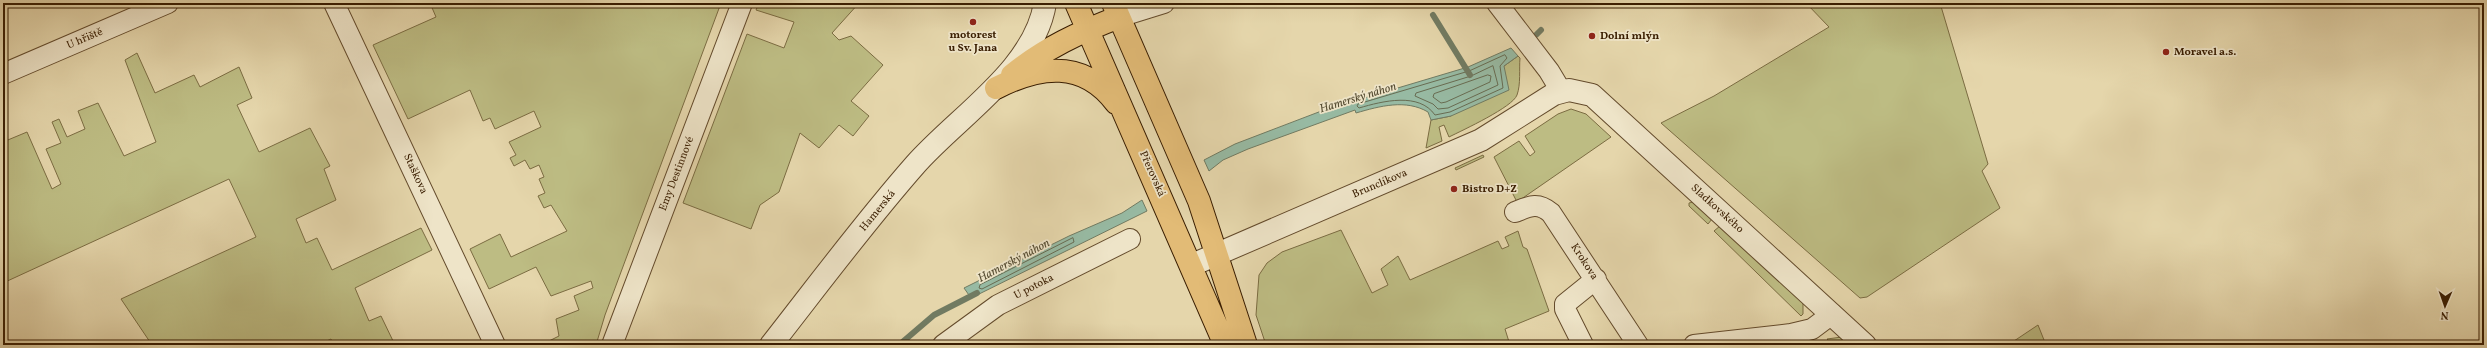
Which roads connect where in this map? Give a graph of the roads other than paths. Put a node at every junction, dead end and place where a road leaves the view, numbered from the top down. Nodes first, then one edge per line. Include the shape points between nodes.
1 (168, 3) edge
2 (334, 3) edge
3 (742, 3) edge
4 (1045, 3) edge
5 (1076, 3) edge
6 (1164, 3) edge
7 (1497, 3) edge
8 (1116, 10) edge
9 (1088, 29) junction
10 (3, 74) edge
11 (996, 88) junction
12 (1560, 91) junction
13 (1131, 126) junction
14 (1515, 212) dead end
15 (1130, 239) dead end
16 (1217, 254) junction
17 (1192, 265) junction
18 (1596, 279) junction
19 (1832, 314) junction
20 (496, 345) edge
21 (612, 345) edge
22 (771, 345) edge
23 (943, 345) edge
24 (1225, 345) edge
25 (1246, 345) edge
26 (1583, 345) edge
27 (1638, 345) edge
28 (1694, 345) edge
29 (1866, 345) edge

1 - 10 street, U hřiště
2 - 20 street, Staškova
3 - 21 street, Emy Destinnové
4 - 11 street, Hamerská via 1034,37
5 - 9 main road, Přerovská
6 - 8 street
7 - 12 street via 1526,40
8 - 9 main road
8 - 16 main road via 1199,201
9 - 11 main road via 1065,38 1039,54
9 - 13 main road, Přerovská
11 - 13 main road via 1034,72 1073,72 1102,88
11 - 22 street, Hamerská via 960,119 914,166
12 - 16 street, Brunclíkova via 1481,140
12 - 19 street, Sladkovského via 1575,90 1592,96
13 - 17 main road, Přerovská
14 - 18 street, Krokova via 1534,204 1543,206 1560,225
15 - 23 street, U potoka via 998,305
16 - 17 street, Brunclíkova
16 - 25 main road
17 - 24 main road, Přerovská
18 - 26 street via 1565,304
18 - 27 street, Krokova
19 - 28 street via 1812,329 1791,334
19 - 29 street, Sladkovského

